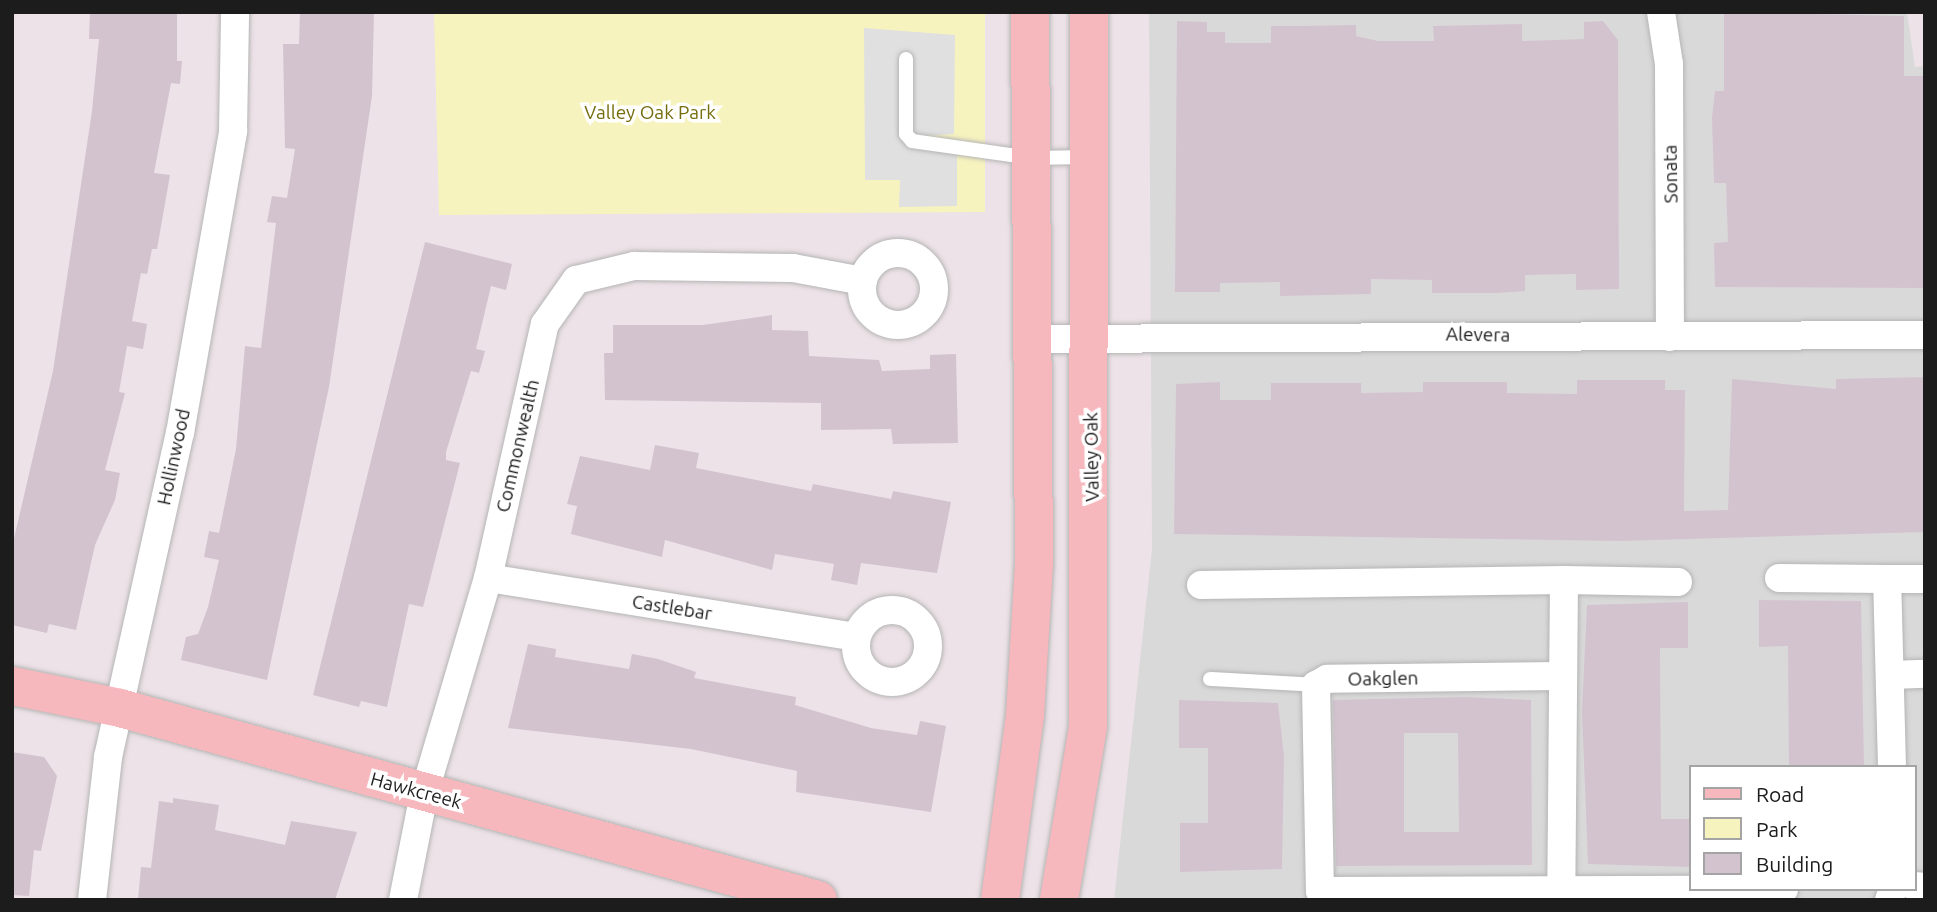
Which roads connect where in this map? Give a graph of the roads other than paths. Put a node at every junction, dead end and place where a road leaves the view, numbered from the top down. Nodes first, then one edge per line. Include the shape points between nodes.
1 (235, 12) edge
2 (1030, 12) edge
3 (1089, 12) edge
4 (1661, 12) edge
5 (906, 59) dead end
6 (1089, 157) junction
7 (1031, 158) junction
8 (863, 281) dead end
9 (1925, 335) edge
10 (1090, 337) junction
11 (1670, 337) junction
12 (1032, 339) junction
13 (488, 578) junction
14 (1779, 578) dead end
15 (1887, 579) junction
16 (1925, 579) edge
17 (1564, 580) junction
18 (1678, 582) dead end
19 (1201, 585) dead end
20 (856, 638) dead end
21 (1925, 674) edge
22 (1891, 675) junction
23 (1560, 676) junction
24 (1210, 679) dead end
25 (1316, 685) junction
26 (12, 686) edge
27 (120, 708) junction
28 (1892, 765) edge
29 (424, 794) junction
30 (1721, 891) edge
31 (1562, 896) edge
32 (92, 900) edge
33 (403, 900) edge
34 (818, 900) edge
35 (1000, 900) edge
36 (1059, 900) edge

1 - 27 street, Hollinwood via 233,131 180,433
2 - 7 street
3 - 6 street, Valley Oak
4 - 11 street, Sonata via 1669,64
5 - 7 lane via 906,134 912,141
6 - 7 lane
6 - 10 street, Valley Oak
7 - 12 street
8 - 13 street, Commonwealth via 793,268 634,266 576,280 545,324
9 - 11 street, Alevera
10 - 11 street, Alevera
10 - 12 street, Alevera
10 - 36 street, Valley Oak via 1088,726
12 - 35 street via 1034,563 1026,701
13 - 20 street, Castlebar
13 - 29 street, Commonwealth
14 - 15 street
15 - 16 street
15 - 22 street
17 - 18 street
17 - 19 street
17 - 23 street
21 - 22 street
22 - 28 street
23 - 25 street, Oakglen via 1326,679
23 - 31 street
24 - 25 lane
25 - 31 street via 1320,891
26 - 27 street, Hawkcreek
27 - 29 street, Hawkcreek
27 - 32 street, Hollinwood via 108,757
29 - 33 street, Commonwealth
29 - 34 street, Hawkcreek
30 - 31 street

